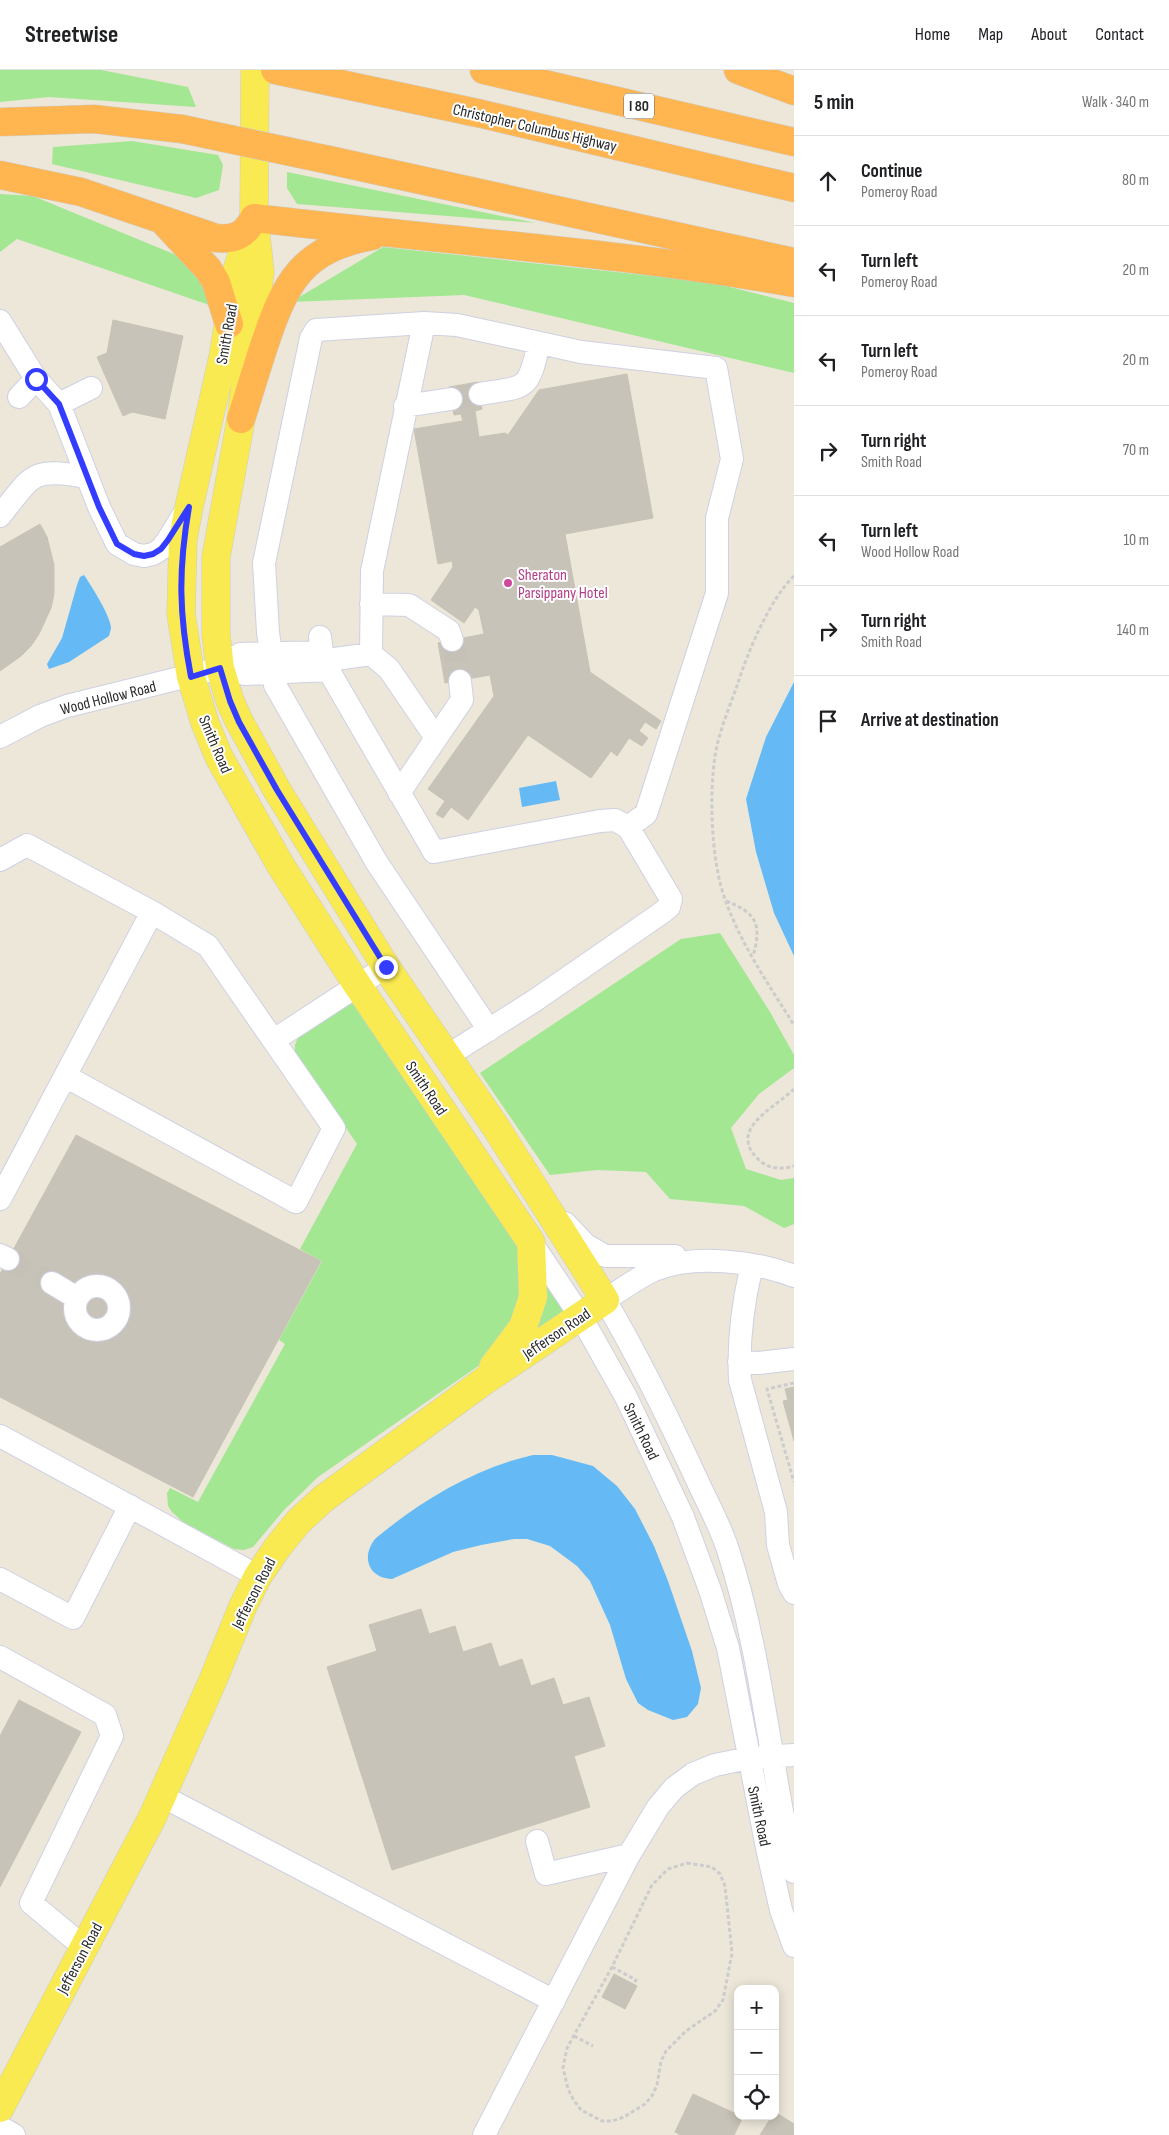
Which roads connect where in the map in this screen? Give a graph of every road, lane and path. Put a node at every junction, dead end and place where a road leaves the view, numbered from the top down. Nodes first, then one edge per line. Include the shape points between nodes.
1 (255, 70) edge
2 (275, 70) edge
3 (484, 70) edge
4 (738, 70) edge
5 (787, 70) edge
6 (794, 73) edge
7 (794, 91) edge
8 (0, 122) edge
9 (794, 142) edge
10 (0, 174) edge
11 (794, 188) edge
12 (254, 218) junction
13 (164, 221) junction
14 (396, 233) junction
15 (794, 262) edge
16 (794, 283) edge
17 (0, 321) edge
18 (424, 323) junction
19 (229, 324) junction
20 (539, 343) junction
21 (36, 379) junction
22 (91, 388) dead end
23 (480, 394) tunnel mouth
24 (19, 397) dead end
25 (452, 399) tunnel mouth
26 (59, 404) junction
27 (405, 406) junction
28 (241, 419) junction
29 (87, 477) junction
30 (189, 507) junction
31 (0, 516) edge
32 (794, 576) edge
33 (371, 604) junction
34 (452, 640) tunnel mouth
35 (372, 654) junction
36 (325, 655) junction
37 (272, 663) junction
38 (220, 668) junction
39 (191, 677) junction
40 (460, 681) tunnel mouth
41 (0, 737) edge
42 (436, 738) junction
43 (399, 793) junction
44 (628, 827) junction
45 (0, 860) edge
46 (725, 901) junction
47 (152, 912) junction
48 (753, 956) junction
49 (386, 967) junction
50 (358, 986) junction
51 (794, 1025) edge
52 (489, 1030) junction
53 (274, 1040) junction
54 (447, 1056) junction
55 (65, 1076) junction
56 (794, 1089) edge
57 (794, 1166) edge
58 (1, 1195) edge
59 (543, 1201) junction
60 (531, 1242) junction
61 (728, 1262) junction
62 (752, 1264) junction
63 (794, 1276) edge
64 (52, 1284) tunnel mouth
65 (77, 1298) dead end
66 (605, 1300) junction
67 (581, 1317) junction
68 (794, 1359) edge
69 (739, 1362) junction
70 (484, 1381) junction
71 (794, 1383) edge
72 (0, 1436) edge
73 (794, 1482) edge
74 (130, 1506) junction
75 (776, 1512) junction
76 (794, 1532) edge
77 (258, 1576) junction
78 (0, 1579) edge
79 (794, 1592) edge
80 (0, 1657) edge
81 (784, 1756) edge
82 (749, 1758) junction
83 (162, 1796) junction
84 (537, 1841) dead end
85 (629, 1855) junction
86 (794, 1872) edge
87 (794, 1946) edge
88 (85, 1948) junction
89 (612, 1967) junction
90 (633, 1984) dead end
91 (554, 2001) junction
92 (574, 2036) junction
93 (593, 2046) dead end
94 (0, 2108) edge
95 (0, 2128) edge
96 (14, 2135) edge
97 (484, 2135) edge

1 - 12 main road, Smith Road
2 - 11 highway, Christopher Columbus Highway via 482,114
3 - 9 highway, I 80
4 - 7 highway
5 - 6 highway
8 - 15 highway, bridge via 94,119 182,129
10 - 13 highway via 81,192
12 - 13 highway via 240,236 223,239
12 - 14 highway
12 - 19 main road, Smith Road via 237,270
12 - 28 main road, Smith Road via 260,272
13 - 19 highway via 208,269 216,282
14 - 16 highway via 693,267
14 - 28 highway via 350,240 335,246 316,257 296,276 276,310
17 - 21 street
18 - 20 street via 457,325
18 - 27 street
18 - 37 street via 322,328 312,333 264,563
19 - 30 main road, Smith Road
20 - 23 street via 527,381 520,387
20 - 44 street via 581,352 716,368 732,459 717,518 717,593 646,814
21 - 24 street
21 - 26 street
22 - 26 street
25 - 27 street
26 - 29 street
27 - 33 street via 372,571
28 - 38 main road, Smith Road via 216,557 216,635
29 - 30 street via 117,544 134,554 144,556 161,549
29 - 31 street via 39,473 28,480
30 - 39 main road, Smith Road via 180,598
32 - 46 path via 772,604 743,668 716,755 714,845
33 - 34 street via 409,604 449,631
33 - 35 street
35 - 36 street
35 - 42 street via 389,670
36 - 37 street
36 - 43 street
37 - 38 street via 245,674
37 - 52 street via 275,685 377,863
38 - 39 street, Wood Hollow Road
38 - 49 main road, Smith Road via 239,722
39 - 41 street, Wood Hollow Road via 67,706
39 - 50 main road, Smith Road via 219,757 281,866
40 - 42 street via 462,700
42 - 43 street
43 - 44 street via 434,852 608,820
44 - 52 street via 672,899 669,907
45 - 47 street via 27,845
46 - 48 path
46 - 48 path via 750,914 754,920 758,934
47 - 53 street via 208,946
47 - 55 street
48 - 51 path
49 - 50 street
49 - 54 main road, Smith Road
50 - 53 street
50 - 60 main road, Smith Road
52 - 54 street
53 - 55 street via 334,1128 296,1202
54 - 59 main road, Smith Road
55 - 58 street
56 - 57 path via 749,1129 747,1140 754,1156 765,1166 781,1169
59 - 61 street via 586,1245 605,1256 707,1256
59 - 66 main road, Smith Road
60 - 67 street, Smith Road
60 - 70 main road via 533,1297 523,1327
61 - 62 street, Jefferson Road
61 - 66 street, Jefferson Road via 676,1264 655,1270
62 - 63 street, Jefferson Road
62 - 69 street
64 - 65 street
66 - 67 main road, Jefferson Road
66 - 81 street, Smith Road via 656,1392 716,1517 728,1549
67 - 70 main road, Jefferson Road
67 - 82 street, Smith Road via 626,1397 683,1517 728,1648
68 - 69 street
69 - 75 street via 740,1380
70 - 77 main road, Jefferson Road via 323,1499 298,1522
71 - 73 path via 767,1389
72 - 74 street
74 - 77 street
74 - 78 street via 73,1618
75 - 76 street
75 - 79 street via 778,1545 788,1584
77 - 83 main road, Jefferson Road via 242,1606
80 - 88 street via 105,1715 112,1736 31,1903
81 - 82 street
81 - 86 street, Smith Road
82 - 85 street via 715,1765 693,1774 674,1788 658,1807
82 - 87 street, Smith Road via 782,1910
83 - 88 main road, Jefferson Road
83 - 91 street
84 - 85 street via 546,1874
85 - 91 street
88 - 94 main road, Jefferson Road
89 - 90 path via 636,1980
89 - 92 path
89 - 92 path via 652,1885 668,1869 687,1863 712,1867 720,1874 725,1886 732,1953 723,2000 666,2050 657,2085 648,2100 634,2112 612,2122 602,2122 581,2110 568,2089 563,2068 567,2048
91 - 97 street
92 - 93 path
95 - 96 street

